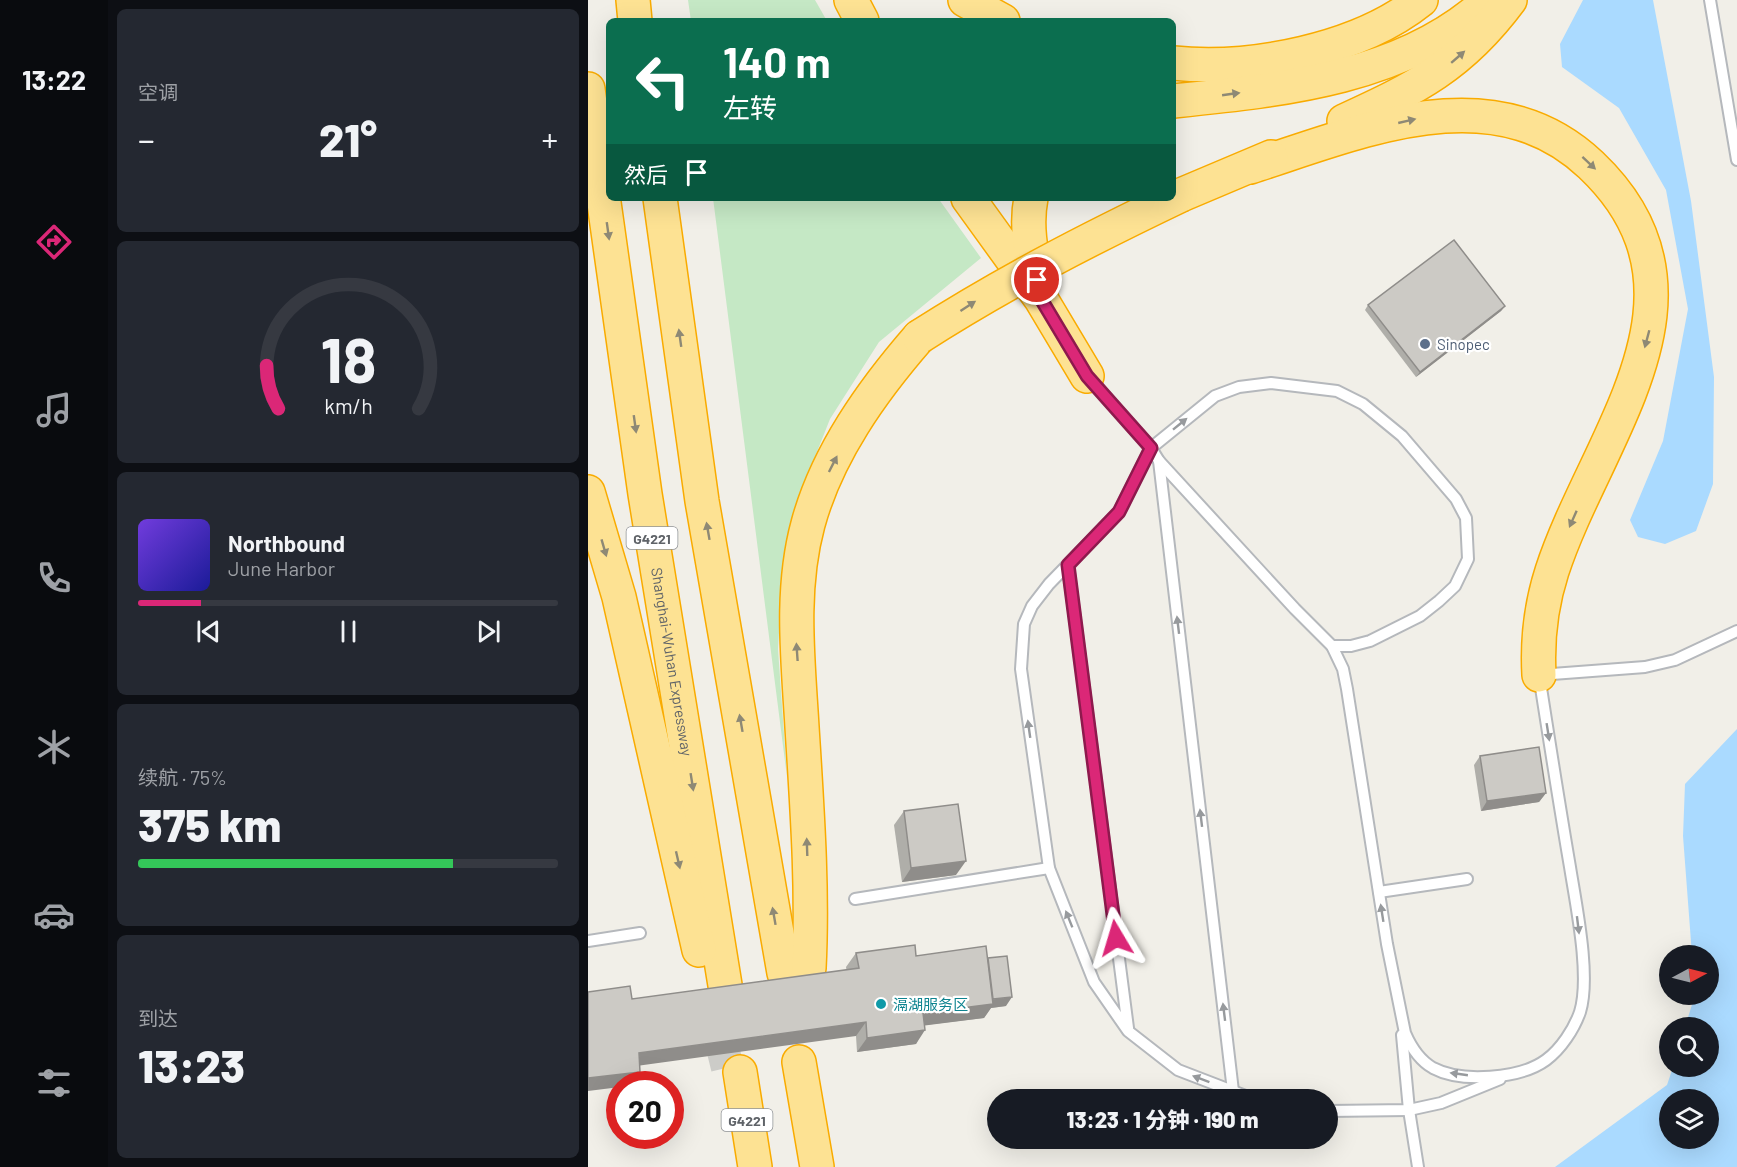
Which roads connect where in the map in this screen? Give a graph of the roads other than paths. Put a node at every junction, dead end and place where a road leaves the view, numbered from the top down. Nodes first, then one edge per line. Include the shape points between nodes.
1 (633, 0) edge
2 (851, 0) edge
3 (965, 0) edge
4 (1421, 0) edge
5 (1490, 0) edge
6 (1510, 0) edge
7 (1710, 0) edge
8 (635, 18) edge
9 (860, 18) edge
10 (998, 18) edge
11 (1176, 63) edge
12 (588, 89) edge
13 (1176, 101) edge
14 (1737, 160) edge
15 (1250, 167) junction
16 (1176, 197) edge
17 (660, 201) edge
18 (970, 201) edge
19 (1031, 201) edge
20 (1169, 201) edge
21 (1041, 299) junction
22 (1087, 376) joint
23 (1151, 448) junction
24 (1159, 461) junction
25 (588, 492) edge
26 (1068, 565) junction
27 (1737, 631) edge
28 (1332, 646) junction
29 (1539, 675) junction
30 (1049, 868) junction
31 (1467, 879) dead end
32 (1379, 892) junction
33 (855, 899) dead end
34 (640, 933) dead end
35 (588, 941) edge
36 (1401, 1014) junction
37 (1128, 1031) junction
38 (803, 1061) dead end
39 (1515, 1074) junction
40 (1228, 1089) edge
41 (1233, 1089) edge
42 (1338, 1110) edge
43 (1409, 1110) junction
44 (751, 1167) edge
45 (755, 1167) edge
46 (817, 1167) edge
47 (1418, 1167) edge

1 - 8 highway
2 - 9 highway
3 - 10 highway
4 - 11 highway via 1400,17 1350,40 1249,62
13 -> 5 highway via 1313,83 1362,70 1427,43 1468,20
15 -> 6 highway via 1442,71 1479,38
7 - 14 lane
12 - 25 highway, Shanghai-Wuhan Expressway / G4221 via 717,986 619,597
15 - 16 highway, bridge
15 -> 29 highway via 1420,118 1448,114 1496,117 1540,131 1574,149 1606,179 1630,213 1645,253 1652,296 1649,333 1631,392 1552,572 1538,644
17 - 20 highway, bridge via 702,501 796,971 804,757 796,628 799,565 808,522 826,478 858,415 919,338 992,291
18 - 21 highway
19 - 21 highway via 1029,243
21 - 22 highway
22 - 23 lane
23 - 24 lane
23 - 26 lane via 1119,512
23 -> 28 lane via 1215,396 1239,387 1271,383 1337,391 1363,404 1402,436 1456,499 1466,518 1468,559 1455,586 1420,616 1370,641
24 - 28 lane
41 -> 24 lane
30 -> 26 lane via 1021,646 1032,606
26 - 37 lane
27 - 29 lane via 1675,660 1645,667
28 - 32 lane via 1347,689
29 -> 39 lane via 1579,926 1583,974 1580,1011 1563,1043 1545,1060
30 - 33 lane
37 -> 30 lane via 1094,982
31 - 32 lane
36 -> 32 lane
34 - 35 lane
39 -> 36 lane via 1470,1076 1432,1067 1410,1047
36 - 43 lane
40 -> 37 lane via 1178,1070
38 - 46 highway
39 - 43 lane via 1441,1103
42 - 43 lane
43 - 47 lane
44 - 45 highway, G4221 via 734,1073

